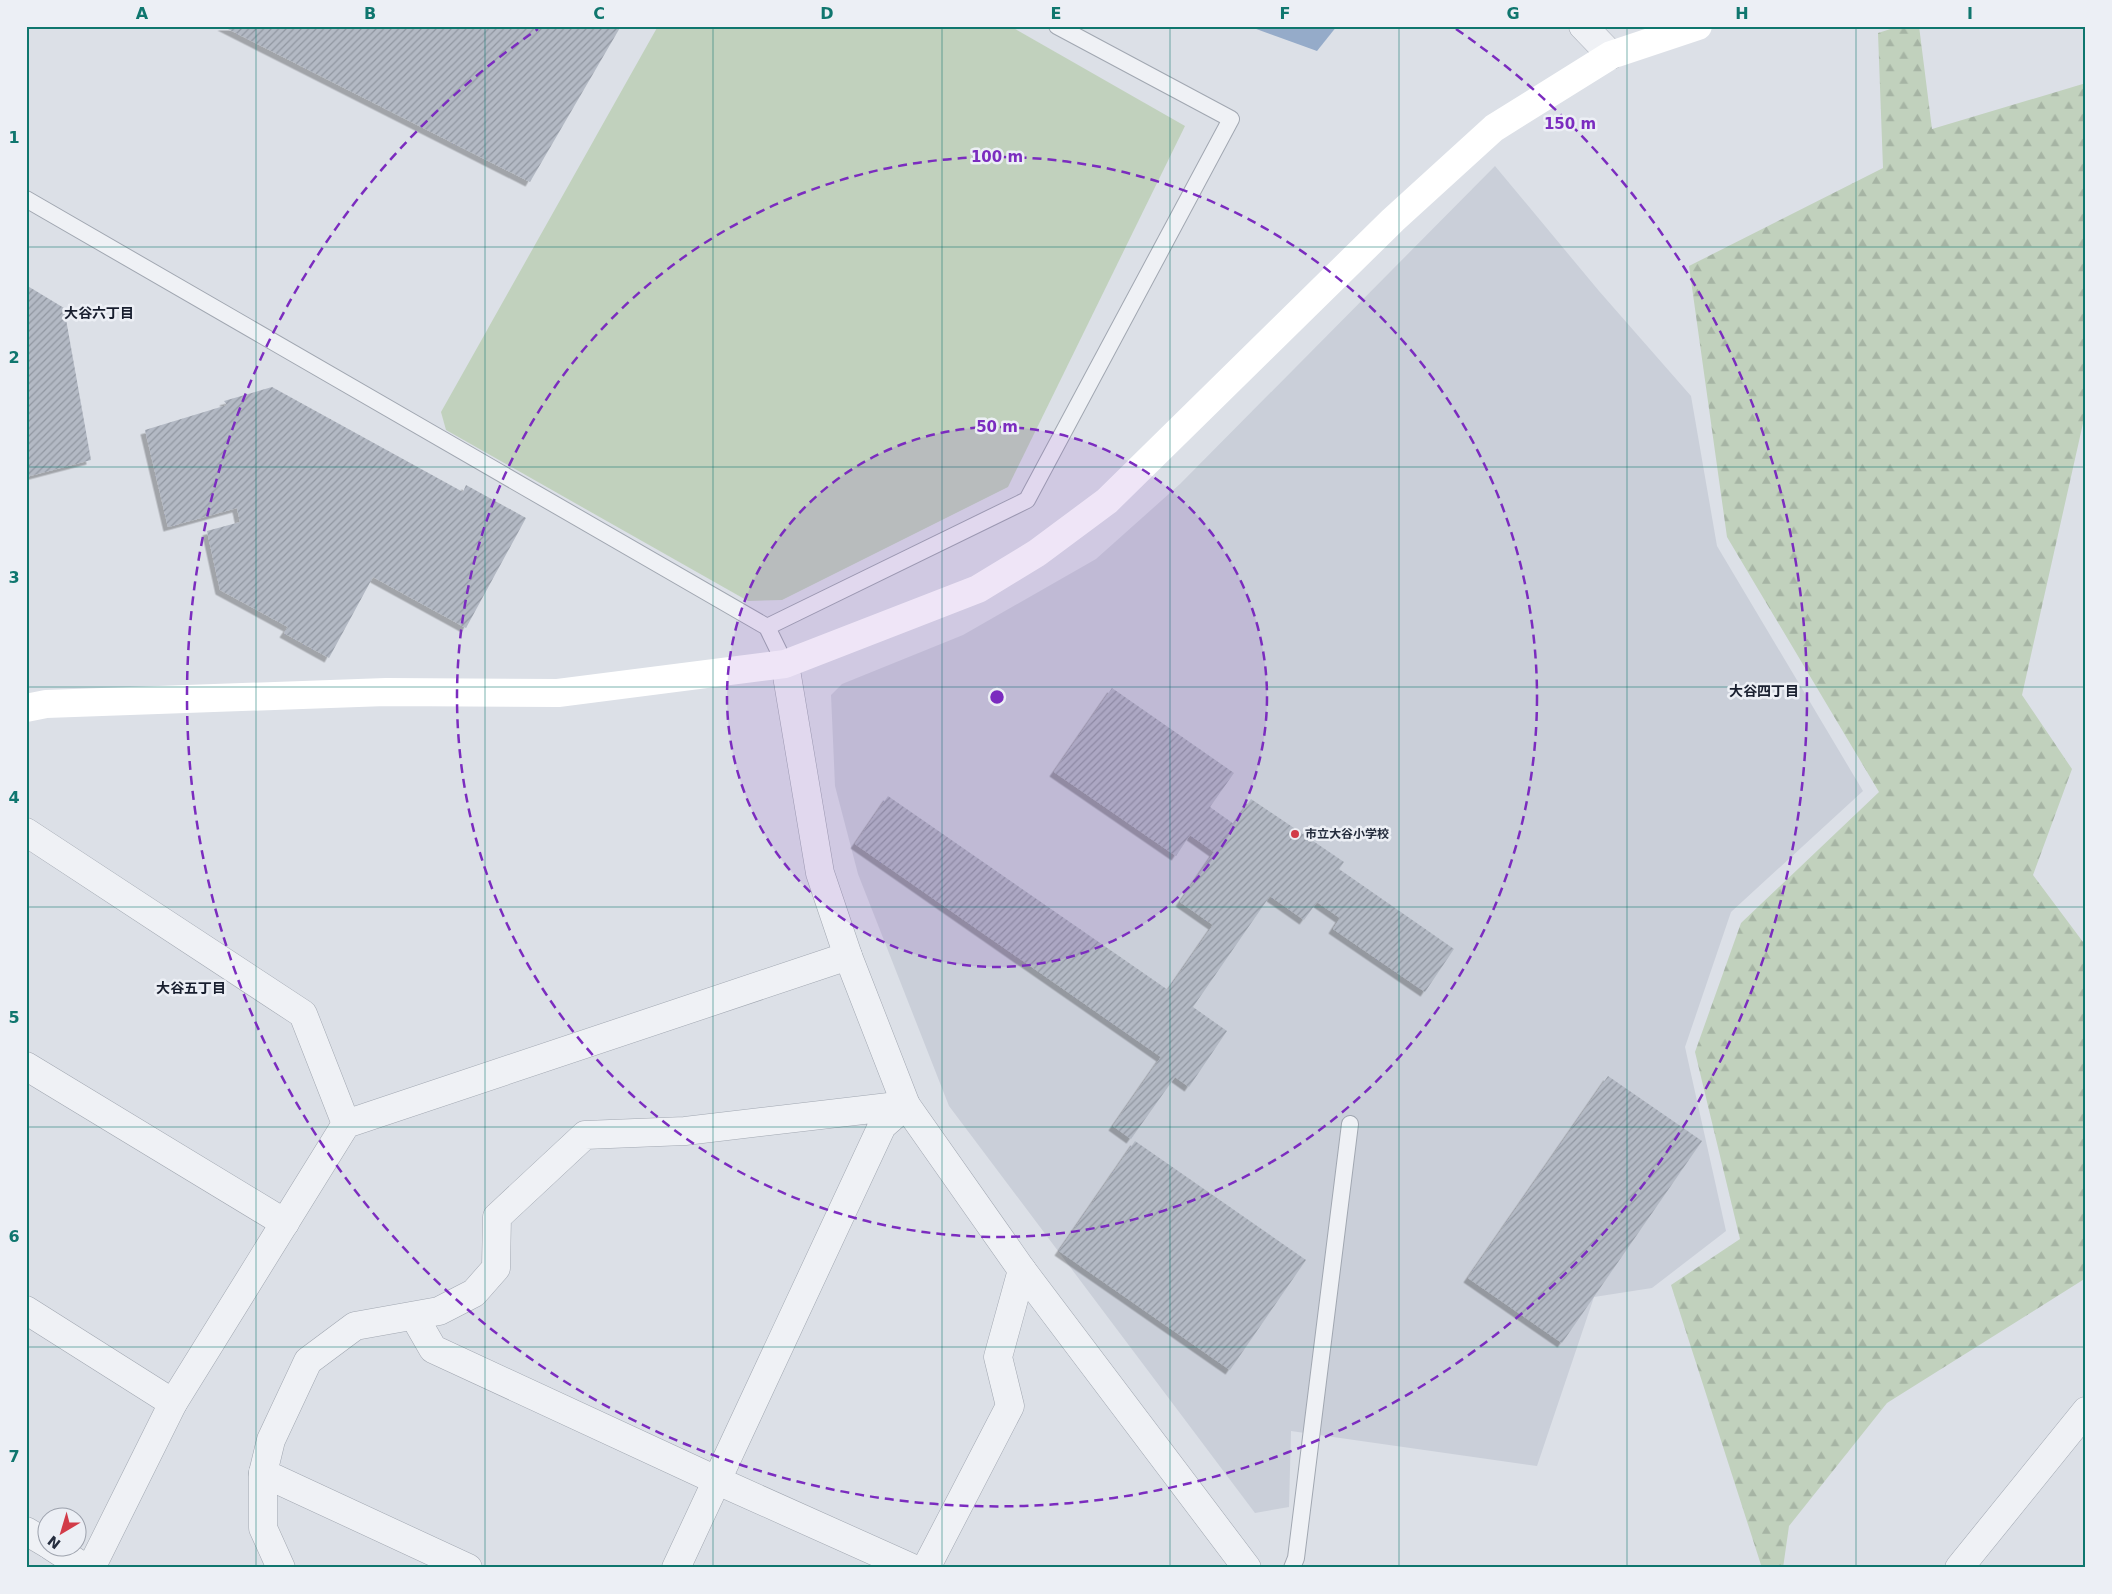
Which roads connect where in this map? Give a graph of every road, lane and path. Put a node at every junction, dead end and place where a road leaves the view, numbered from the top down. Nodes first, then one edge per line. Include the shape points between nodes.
1 (1058, 26) edge
2 (1583, 26) edge
3 (1698, 26) edge
4 (1611, 55) junction
5 (26, 199) edge
6 (767, 627) junction
7 (785, 664) junction
8 (26, 708) edge
9 (26, 832) edge
10 (848, 956) junction
11 (26, 1066) edge
12 (906, 1105) junction
13 (346, 1124) junction
14 (1350, 1124) dead end
15 (285, 1223) junction
16 (1022, 1270) junction
17 (26, 1310) edge
18 (414, 1316) junction
19 (173, 1403) junction
20 (2086, 1411) edge
21 (263, 1473) junction
22 (718, 1481) junction
23 (26, 1531) edge
24 (38, 1538) edge
25 (66, 1556) edge
26 (85, 1568) edge
27 (91, 1568) edge
28 (282, 1568) edge
29 (468, 1568) edge
30 (676, 1568) edge
31 (912, 1568) edge
32 (926, 1568) edge
33 (1247, 1568) edge
34 (1292, 1568) edge
35 (1959, 1568) edge

1 - 6 lane via 1231,119 1027,500
2 - 4 street
3 - 4 street
4 - 7 street via 1494,128 1393,220 1108,501 1045,548 978,589
5 - 6 lane
6 - 7 lane
7 - 8 street via 558,693 386,692 46,704
7 - 10 street via 820,873
9 - 13 street via 303,1014
10 - 12 street
10 - 13 street
11 - 15 street
12 - 16 street
12 - 18 street via 685,1132 585,1135 497,1217 496,1268 474,1293 439,1312
12 - 22 street via 882,1126
13 - 15 street
14 - 34 lane via 1296,1558
15 - 19 street
16 - 32 street via 998,1356 1010,1406
16 - 33 street
17 - 19 street
18 - 21 street via 355,1326 308,1361 270,1440
18 - 22 street via 433,1349
19 - 27 street
20 - 35 street
21 - 28 street via 263,1528
21 - 29 street
22 - 30 street
22 - 31 street
23 - 24 street
25 - 26 street

